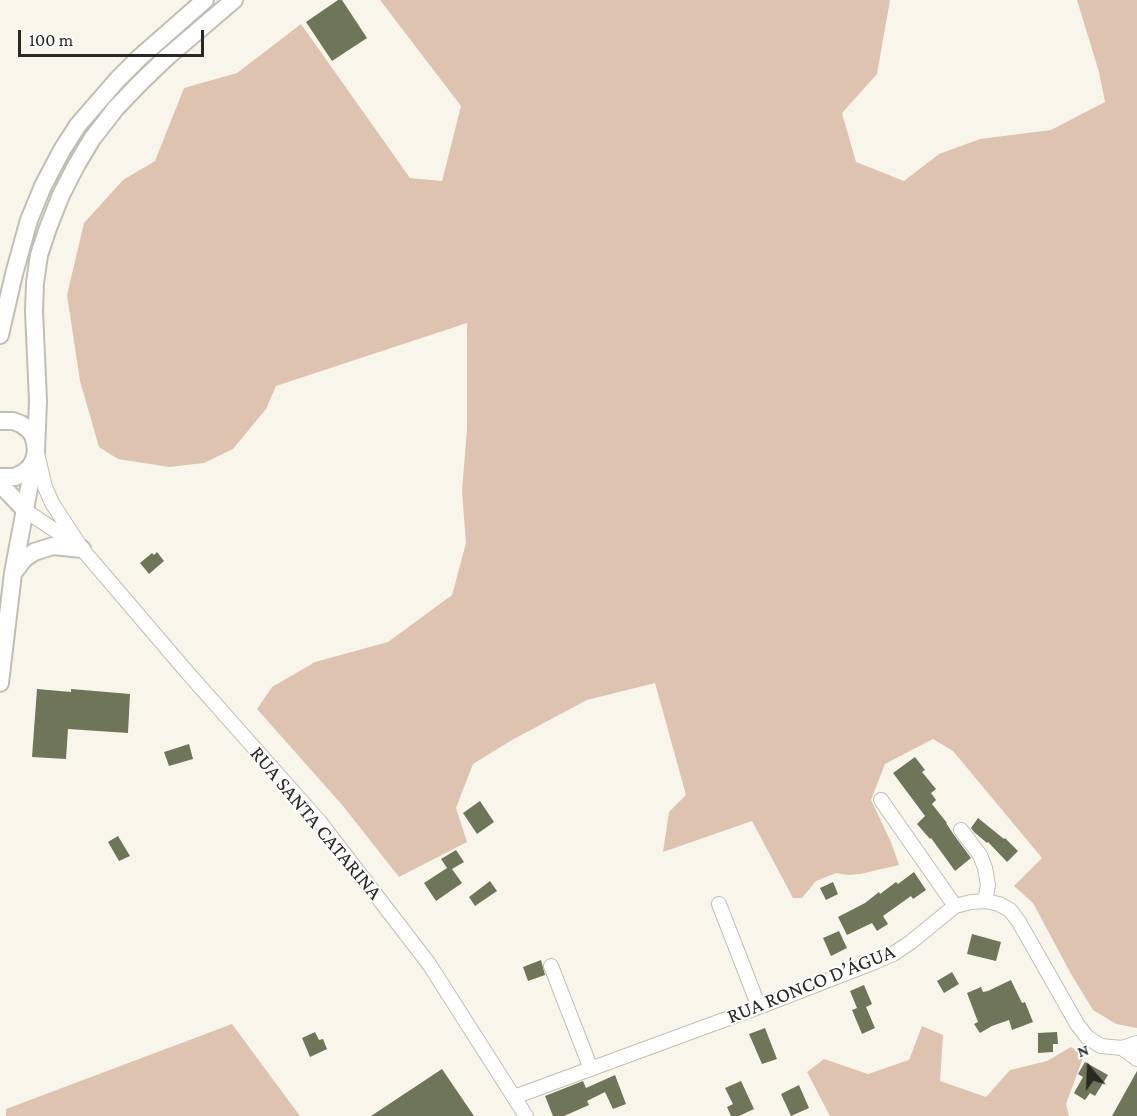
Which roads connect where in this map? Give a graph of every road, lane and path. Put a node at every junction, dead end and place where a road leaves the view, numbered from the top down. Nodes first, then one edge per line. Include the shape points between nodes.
1 (206, 0) edge
2 (234, 0) edge
3 (0, 335) edge
4 (0, 410) edge
5 (0, 421) edge
6 (21, 424) junction
7 (36, 451) junction
8 (0, 477) edge
9 (0, 484) edge
10 (26, 511) junction
11 (81, 549) junction
12 (13, 573) junction
13 (0, 683) edge
14 (880, 800) dead end
15 (961, 830) dead end
16 (985, 902) junction
17 (719, 904) dead end
18 (955, 906) junction
19 (551, 966) dead end
20 (759, 1007) junction
21 (1137, 1043) edge
22 (1122, 1048) junction
23 (1137, 1059) edge
24 (591, 1069) junction
25 (514, 1097) junction
26 (526, 1116) edge

1 - 3 main road via 118,79 62,150 29,220
2 - 7 main road via 166,58 116,108 77,164 62,195 39,255 35,282
4 - 6 main road
5 - 6 main road
6 - 7 main road via 33,435
7 - 8 main road via 23,473
7 - 10 main road
7 - 11 street, RUA SANTA CATARINA via 45,488
9 - 10 main road, RUA SANTA CATARINA
10 - 11 street, RUA SANTA CATARINA
10 - 12 main road
11 - 12 main road via 53,546 34,552
11 - 25 street, RUA SANTA CATARINA via 319,821 429,964
12 - 13 main road
14 - 18 street
15 - 16 street via 985,868
16 - 18 street
16 - 22 street via 1010,910 1087,1037 1101,1046
17 - 20 street
18 - 20 street, RUA RONCO D’ÁGUA via 893,954
19 - 24 street
20 - 24 street, RUA RONCO D’ÁGUA
21 - 22 street
22 - 23 street
24 - 25 street, RUA RONCO D’ÁGUA
25 - 26 street, RUA SANTA CATARINA

